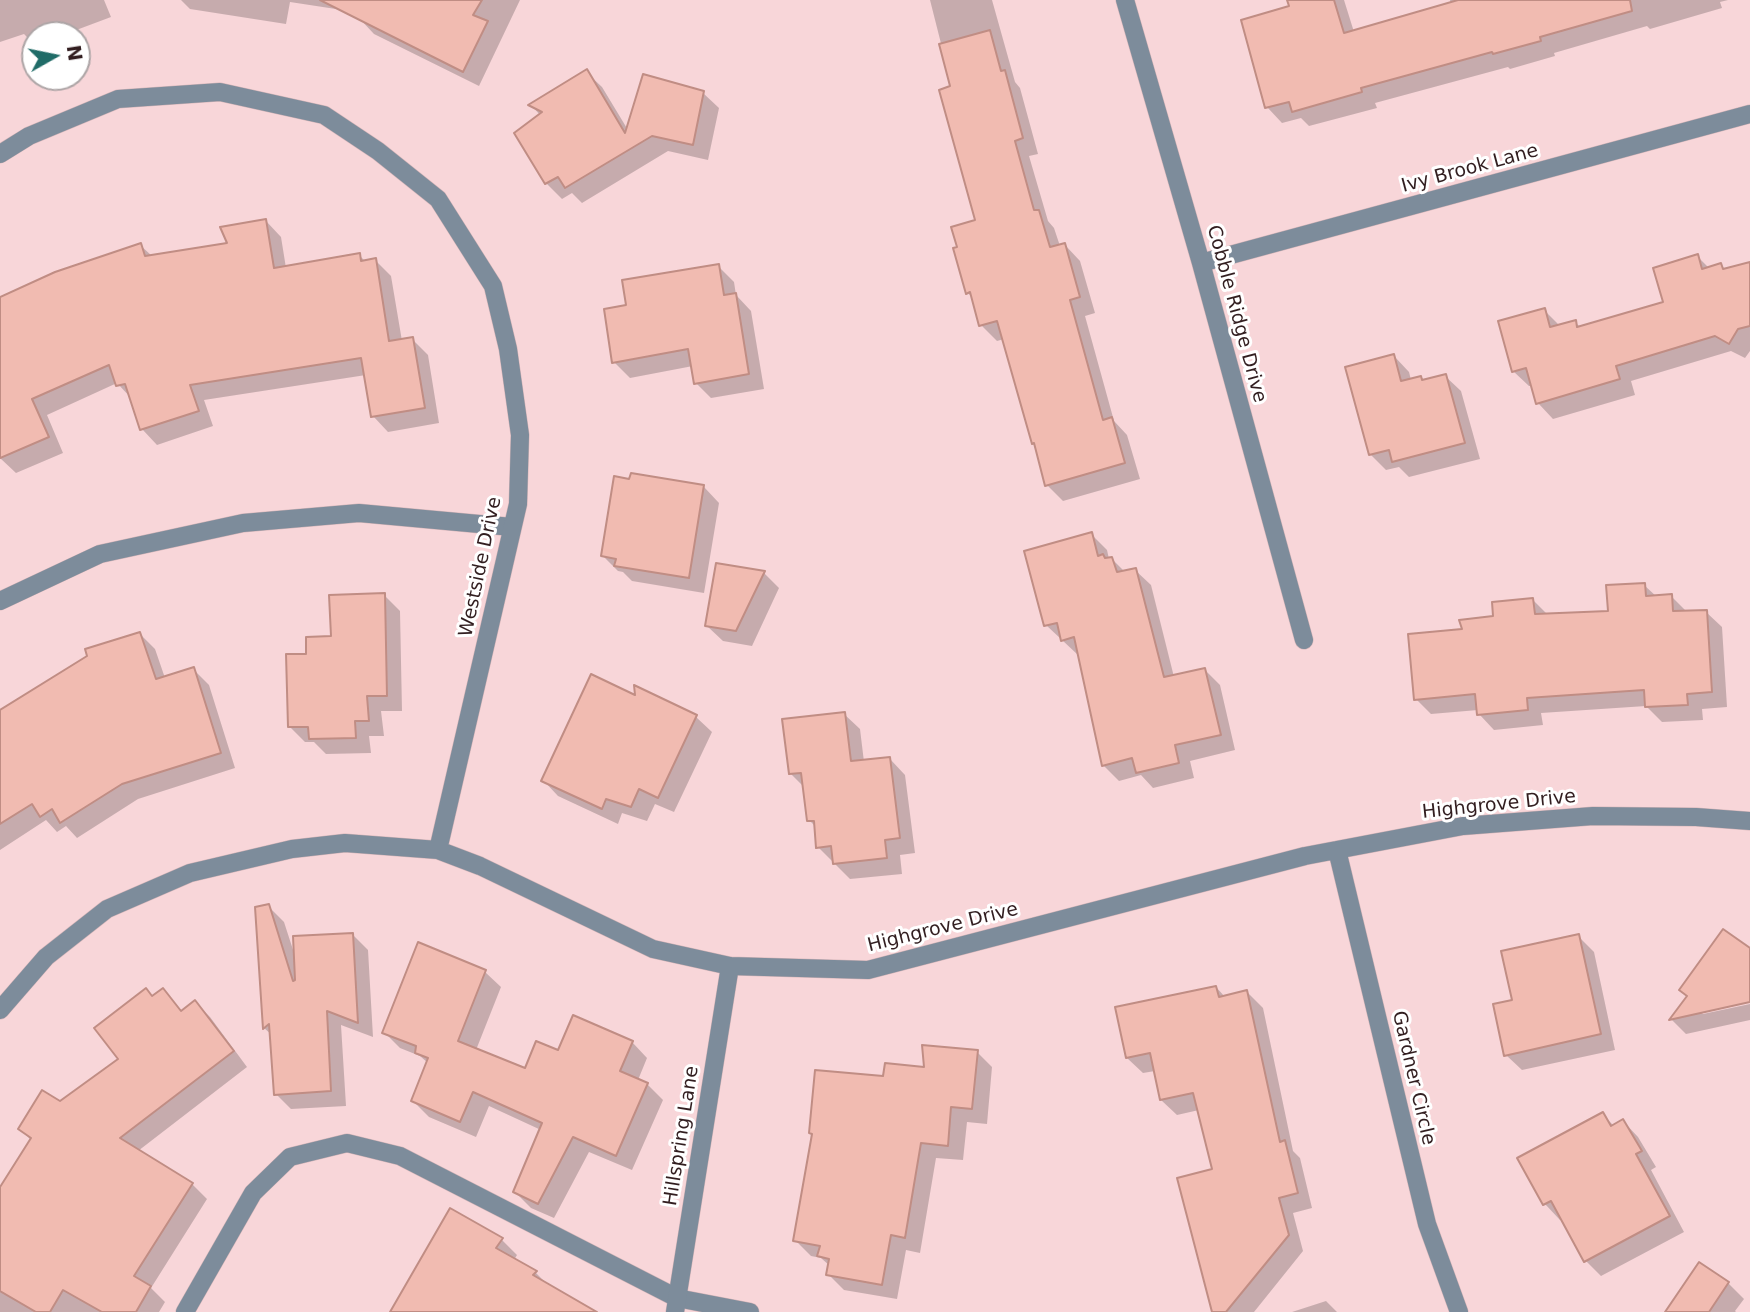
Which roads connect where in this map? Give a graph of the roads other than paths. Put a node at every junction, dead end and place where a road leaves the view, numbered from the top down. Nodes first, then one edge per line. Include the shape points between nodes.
1 (1125, 0) edge
2 (1750, 114) edge
3 (0, 154) edge
4 (1201, 263) junction
5 (512, 527) junction
6 (0, 601) edge
7 (1304, 640) dead end
8 (1750, 821) edge
9 (1337, 849) junction
10 (438, 850) junction
11 (730, 966) junction
12 (0, 1010) edge
13 (676, 1305) edge
14 (185, 1312) edge
15 (750, 1312) edge
16 (1459, 1312) edge

1 - 4 street, Cobble Ridge Drive
2 - 4 street, Ivy Brook Lane
3 - 5 street, Westside Drive via 29,136 118,99 220,92 324,116 378,150 438,199 493,286 508,349 520,435
4 - 7 street, Cobble Ridge Drive
5 - 6 street via 359,513 243,523 100,554
5 - 10 street, Westside Drive
8 - 9 street, Highgrove Drive via 1593,816 1462,826
9 - 11 street, Highgrove Drive via 868,970
9 - 16 street, Gardner Circle via 1427,1224
10 - 11 street, Highgrove Drive via 653,949
10 - 12 street, Highgrove Drive via 345,843 292,849 190,873 107,909 46,957
11 - 13 street, Hillspring Lane
13 - 14 street via 400,1156 347,1143 290,1157 253,1193
13 - 15 street

